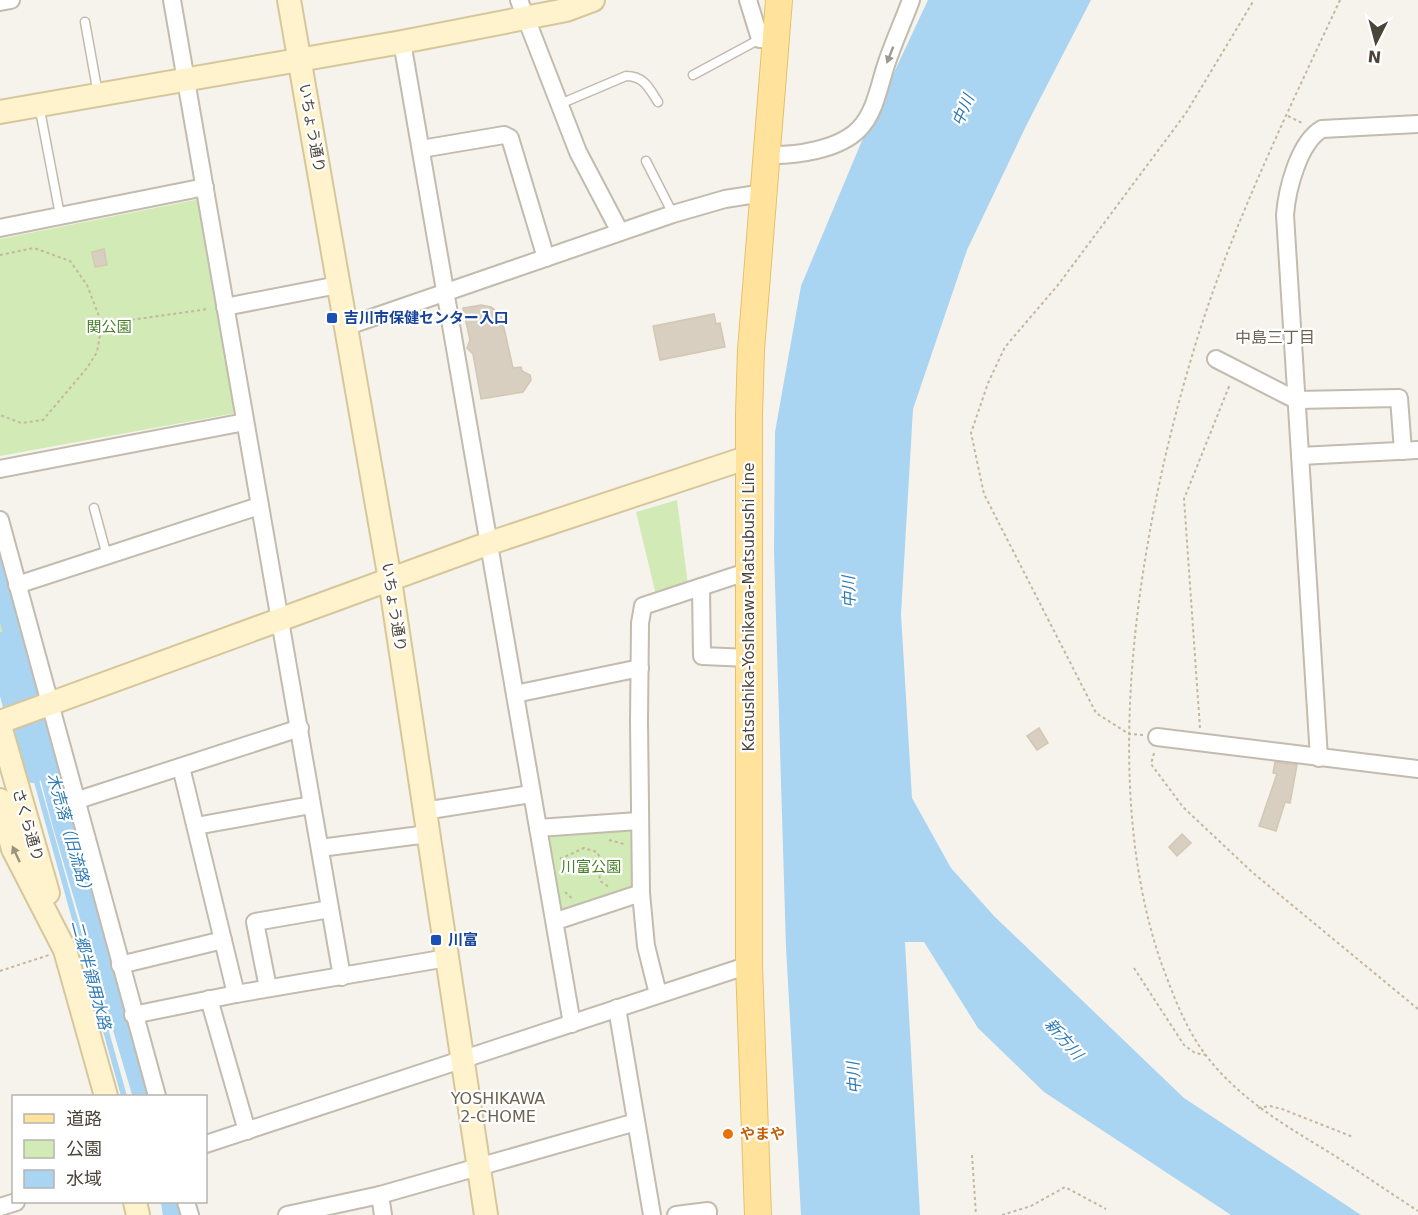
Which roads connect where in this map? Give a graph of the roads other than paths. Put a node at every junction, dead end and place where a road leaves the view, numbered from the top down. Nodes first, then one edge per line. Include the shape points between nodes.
1 (11, 0) edge
2 (172, 0) edge
3 (289, 0) edge
4 (593, 0) edge
5 (748, 0) edge
6 (779, 0) edge
7 (911, 0) edge
8 (0, 2) edge
9 (523, 9) edge
10 (85, 22) dead end
11 (768, 40) junction
12 (402, 42) junction
13 (300, 60) junction
14 (693, 75) dead end
15 (185, 79) junction
16 (98, 95) junction
17 (658, 102) dead end
18 (560, 104) junction
19 (39, 105) junction
20 (0, 112) edge
21 (1418, 124) edge
22 (421, 150) junction
23 (767, 155) junction
24 (646, 161) dead end
25 (205, 188) junction
26 (764, 194) junction
27 (673, 214) junction
28 (60, 215) junction
29 (0, 228) edge
30 (620, 232) junction
31 (546, 258) junction
32 (338, 285) junction
33 (445, 294) junction
34 (225, 307) junction
35 (345, 327) junction
36 (1216, 359) dead end
37 (1296, 400) junction
38 (245, 422) junction
39 (1411, 450) edge
40 (1300, 456) junction
41 (749, 457) junction
42 (0, 469) edge
43 (259, 506) junction
44 (94, 508) dead end
45 (0, 520) edge
46 (488, 544) junction
47 (107, 556) junction
48 (749, 575) junction
49 (390, 580) junction
50 (17, 585) junction
51 (701, 587) junction
52 (280, 620) junction
53 (749, 658) junction
54 (640, 668) junction
55 (515, 694) junction
56 (45, 707) junction
57 (2, 722) edge
58 (300, 728) junction
59 (1157, 737) road end
60 (1319, 758) junction
61 (181, 767) junction
62 (1418, 769) edge
63 (531, 794) junction
64 (0, 800) edge
65 (75, 801) junction
66 (311, 805) junction
67 (638, 821) junction
68 (426, 822) junction
69 (196, 826) junction
70 (538, 828) junction
71 (320, 848) junction
72 (640, 893) junction
73 (330, 909) junction
74 (556, 921) junction
75 (53, 924) junction
76 (223, 940) junction
77 (447, 958) junction
78 (120, 965) junction
79 (749, 965) junction
80 (342, 977) junction
81 (268, 988) junction
82 (236, 994) junction
83 (658, 994) junction
84 (209, 999) junction
85 (617, 1008) junction
86 (133, 1015) junction
87 (572, 1024) junction
88 (463, 1060) junction
89 (106, 1095) edge
90 (157, 1095) edge
91 (636, 1122) junction
92 (247, 1131) junction
93 (207, 1143) edge
94 (479, 1166) junction
95 (380, 1195) junction
96 (287, 1215) edge
97 (383, 1215) edge
98 (486, 1215) edge
99 (652, 1215) edge
100 (676, 1215) edge
101 (708, 1215) edge
102 (758, 1215) edge

1 - 8 street
2 - 15 street
3 - 13 street, いちょう通り
4 - 9 street
5 - 11 street
6 - 11 main road, Katsushika-Yoshikawa-Matsubushi Line
7 -> 23 street via 873,107 860,129 843,141 782,156
9 - 12 street
9 - 18 street
10 - 16 lane
11 - 14 lane
11 - 23 main road, Katsushika-Yoshikawa-Matsubushi Line
12 - 13 street
12 - 22 street
13 - 15 street
13 - 32 street, いちょう通り
15 - 16 street
15 - 25 street
16 - 19 street
17 - 18 lane via 636,76 626,76
18 - 30 street via 578,152
19 - 20 street
19 - 28 lane
21 - 37 street via 1322,129 1313,134 1287,189 1285,215
22 - 31 street via 504,135 510,138
22 - 33 street
23 - 26 main road, Katsushika-Yoshikawa-Matsubushi Line
24 - 27 lane
25 - 28 street
25 - 34 street
26 - 27 street
26 - 41 main road, Katsushika-Yoshikawa-Matsubushi Line via 751,350
27 - 30 street
28 - 29 street
30 - 31 street
31 - 33 street
32 - 34 street
32 - 35 street, いちょう通り
33 - 35 street
33 - 46 street
34 - 38 street
35 - 49 street, いちょう通り
36 - 37 street
37 - 39 street via 1399,398
37 - 40 street
38 - 42 street
38 - 43 street
39 - 40 street
40 - 60 street
41 - 46 street
41 - 48 main road, Katsushika-Yoshikawa-Matsubushi Line
43 - 47 street
43 - 52 street
44 - 47 lane
45 - 50 street
46 - 49 street
46 - 55 street
47 - 50 street
48 - 51 street
48 - 53 main road, Katsushika-Yoshikawa-Matsubushi Line
49 - 52 street
49 - 68 street, いちょう通り
50 - 56 street
51 - 53 street via 702,656
51 - 54 street via 643,606
52 - 56 street
52 - 58 street
53 - 79 main road, Katsushika-Yoshikawa-Matsubushi Line
54 - 55 street
54 - 67 street
55 - 63 street
56 - 57 street
56 - 65 street
57 - 75 street, さくら通り via 50,898
58 - 61 street
58 - 66 street
59 - 60 street
60 - 62 street
61 - 65 street
61 - 69 street
63 - 68 street
63 - 70 street
75 -> 64 street, さくら通り via 14,849
65 - 78 street
66 - 69 street
66 - 71 street
67 - 70 street
67 - 72 street
68 - 71 street
68 - 77 street, いちょう通り
69 - 76 street
70 - 74 street
71 - 73 street
72 - 74 street
72 - 83 street via 646,946
73 - 80 street
73 - 81 street via 255,922
74 - 87 street
75 - 89 street, さくら通り via 65,950
76 - 78 street
76 - 82 street
77 - 80 street
77 - 88 street, いちょう通り
78 - 86 street
79 - 83 street
79 - 102 main road, Katsushika-Yoshikawa-Matsubushi Line
80 - 81 street
81 - 82 street
82 - 84 street
83 - 85 street
84 - 86 street
84 - 92 street
85 - 87 street
85 - 91 street
86 - 90 street
87 - 88 street
88 - 92 street
88 - 94 street, いちょう通り
91 - 94 street
91 - 99 street
92 - 93 street
94 - 95 street
94 - 98 street, いちょう通り
95 - 96 street
95 - 97 street
100 - 101 street via 708,1211

